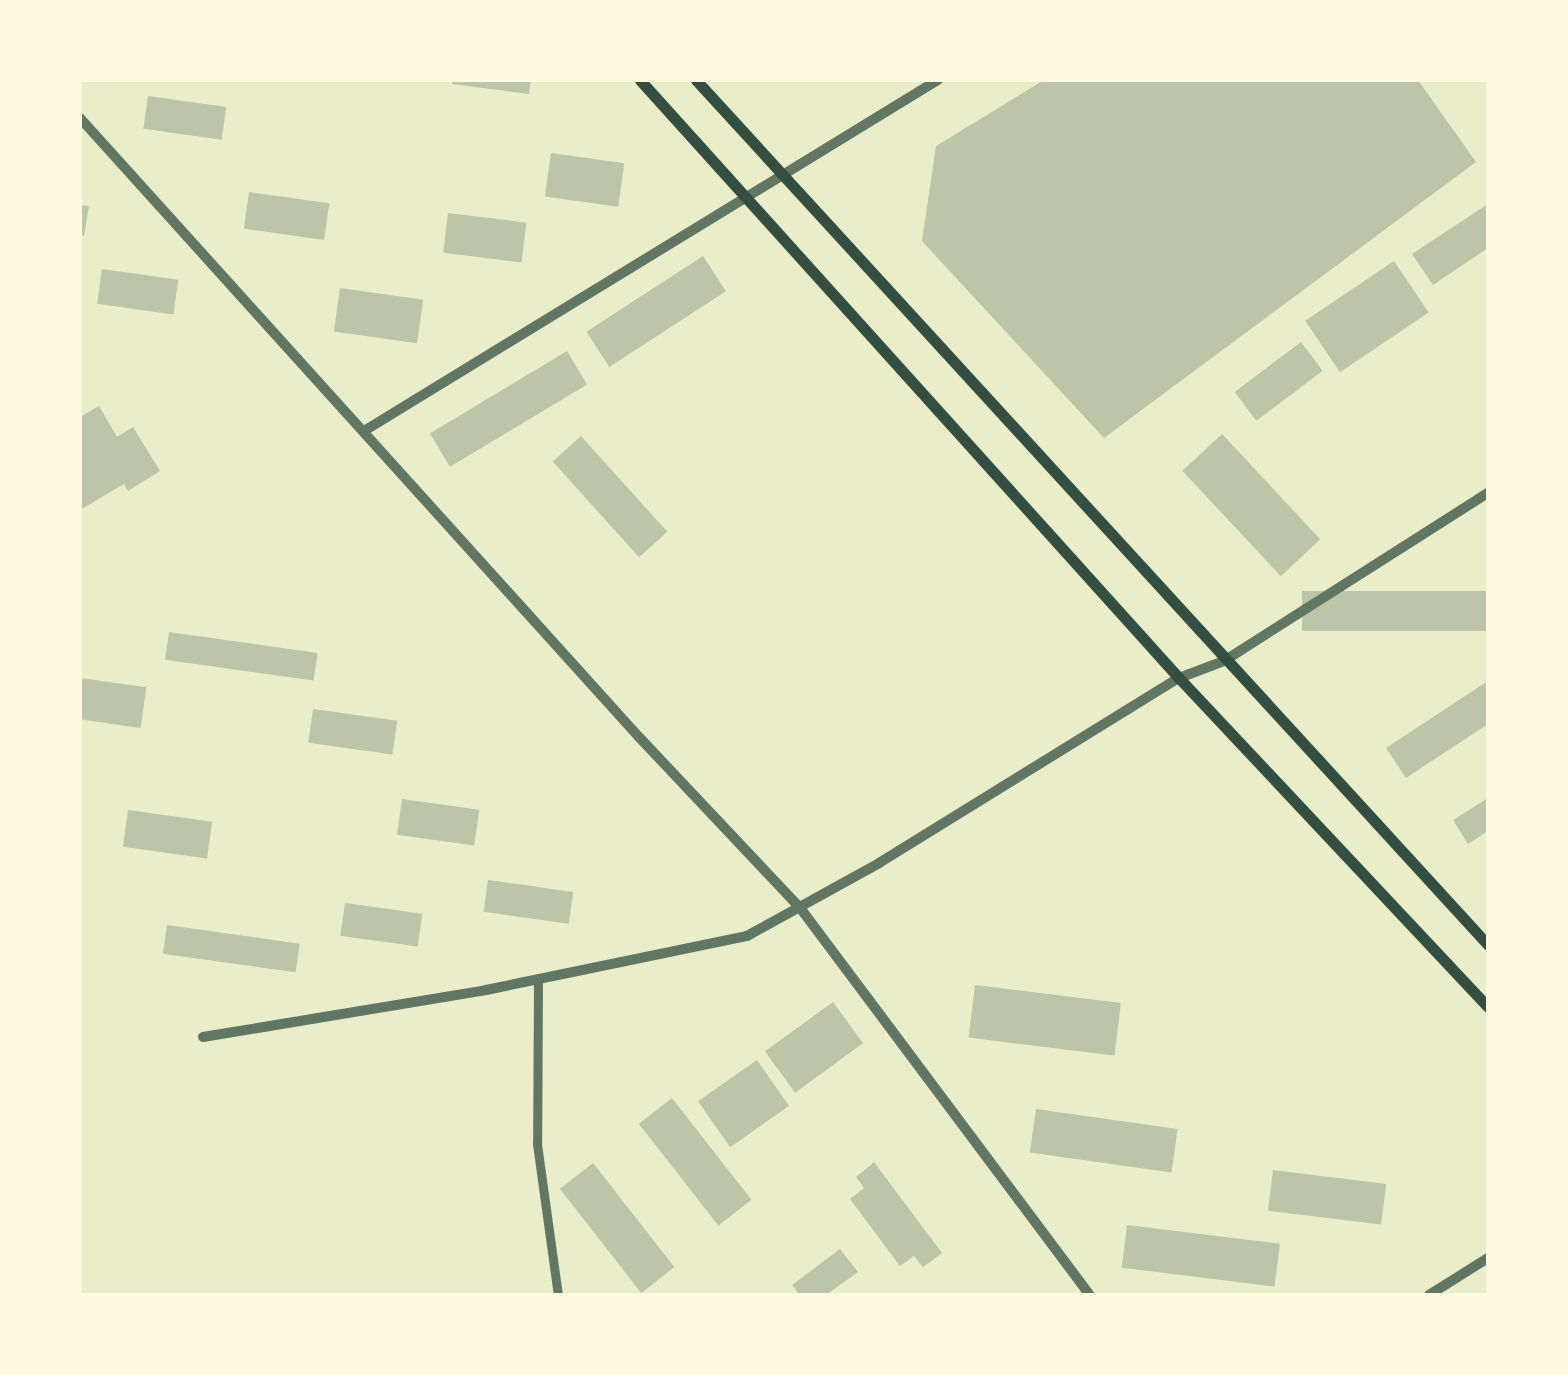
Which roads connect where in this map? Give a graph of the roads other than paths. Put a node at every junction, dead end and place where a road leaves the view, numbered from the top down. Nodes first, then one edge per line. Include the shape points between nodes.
1 (640, 80) edge
2 (696, 80) edge
3 (938, 80) edge
4 (80, 118) edge
5 (784, 176) junction
6 (744, 196) junction
7 (364, 431) junction
8 (1488, 493) edge
9 (1224, 660) junction
10 (1179, 678) junction
11 (801, 909) junction
12 (1488, 946) edge
13 (538, 980) junction
14 (1488, 1008) edge
15 (203, 1037) dead end
16 (1488, 1258) edge
17 (558, 1295) edge
18 (1090, 1295) edge
19 (1429, 1295) edge

1 - 6 main road
2 - 5 main road
3 - 5 street
4 - 7 street
5 - 6 street
5 - 9 main road
6 - 7 street
6 - 10 main road
7 - 11 street
8 - 9 street
9 - 10 street
9 - 12 main road
10 - 11 street
10 - 14 main road
11 - 13 street via 746,936
11 - 18 street
13 - 15 street
13 - 17 street via 537,1144
16 - 19 street

